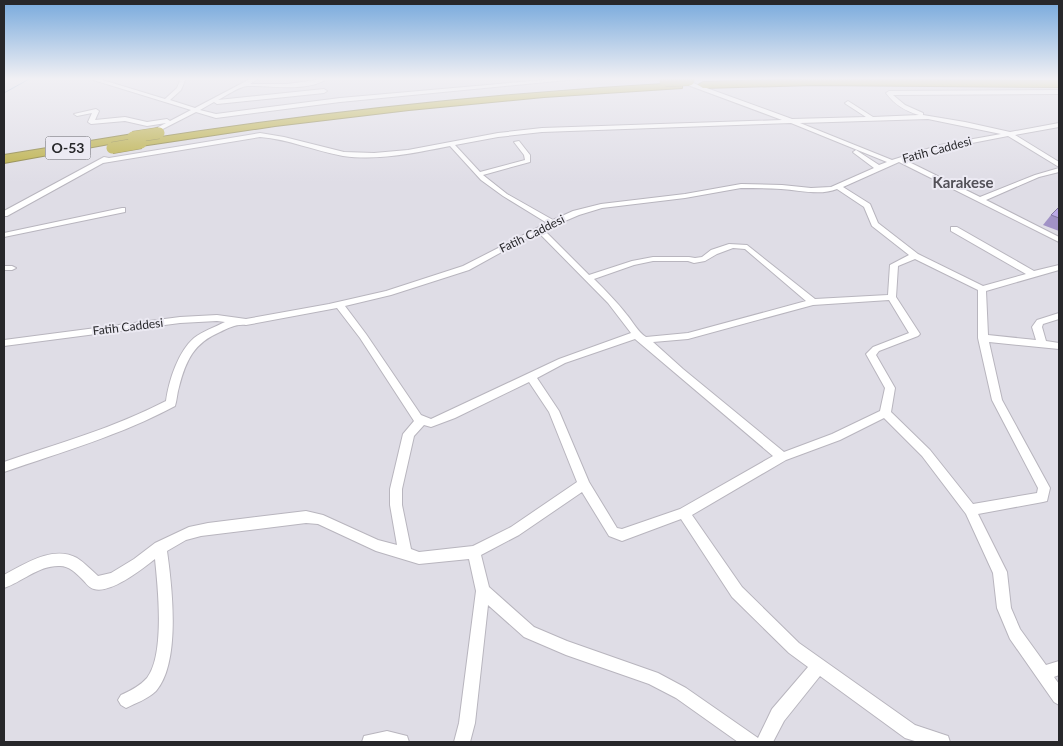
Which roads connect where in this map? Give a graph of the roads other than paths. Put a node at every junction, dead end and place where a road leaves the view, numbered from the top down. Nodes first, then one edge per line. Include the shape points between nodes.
1 (85, 113) edge
2 (95, 113) edge
3 (189, 113) edge
4 (209, 113) edge
5 (237, 113) edge
6 (301, 113) edge
7 (356, 113) edge
8 (768, 113) edge
9 (864, 113) edge
10 (908, 113) edge
11 (913, 113) edge
12 (77, 114) dead end
13 (897, 117) junction
14 (928, 117) junction
15 (871, 118) junction
16 (178, 119) junction
17 (794, 122) junction
18 (1059, 125) edge
19 (159, 133) joint
20 (1009, 134) junction
21 (137, 140) junction
22 (838, 140) junction
23 (517, 142) dead end
24 (452, 145) junction
25 (112, 148) joint
26 (4, 159) edge
27 (100, 161) junction
28 (896, 161) junction
29 (1059, 165) edge
30 (4, 166) edge
31 (879, 168) junction
32 (1059, 170) edge
33 (478, 174) junction
34 (839, 187) junction
35 (980, 200) junction
36 (122, 210) dead end
37 (4, 214) edge
38 (552, 223) junction
39 (540, 229) junction
40 (954, 229) dead end
41 (4, 235) edge
42 (1059, 240) edge
43 (915, 256) junction
44 (1059, 267) edge
45 (1031, 274) junction
46 (588, 278) junction
47 (982, 289) junction
48 (892, 297) junction
49 (813, 302) junction
50 (340, 305) junction
51 (1059, 316) edge
52 (239, 320) junction
53 (640, 337) junction
54 (983, 338) junction
55 (4, 343) edge
56 (1042, 345) junction
57 (1059, 346) edge
58 (531, 378) junction
59 (885, 413) junction
60 (422, 420) junction
61 (782, 457) junction
62 (4, 467) edge
63 (584, 484) junction
64 (970, 510) junction
65 (684, 512) junction
66 (160, 547) junction
67 (474, 552) junction
68 (405, 554) junction
69 (4, 582) edge
70 (483, 591) junction
71 (818, 667) junction
72 (1059, 668) edge
73 (1044, 673) junction
74 (1059, 698) edge
75 (126, 700) dead end
76 (370, 742) edge
77 (400, 742) edge
78 (462, 742) edge
79 (752, 742) edge
80 (765, 742) edge
81 (942, 742) edge

1 - 12 street
2 - 16 street via 91,122 125,119 152,124
3 - 16 street
4 - 5 street
6 - 19 highway, O-53
7 - 21 highway, O-53
8 - 17 street
9 - 15 street
10 - 13 street
11 - 14 street
13 - 14 street
13 - 15 street
14 - 20 street
15 - 17 street
16 - 27 street
17 - 22 street
17 - 24 street via 542,130
18 - 20 street, Fatih Caddesi
19 - 21 highway, O-53, bridge
20 - 28 street, Fatih Caddesi via 958,142
20 - 29 street
21 - 25 highway, O-53, bridge
21 - 26 highway, O-53
22 - 28 street
22 - 31 street
23 - 33 street via 528,161
24 - 27 street via 397,154 357,155 330,152 260,135
24 - 33 street
25 - 30 highway, O-53
27 - 37 street
28 - 31 street, Fatih Caddesi
28 - 35 street
31 - 34 street, Fatih Caddesi
32 - 35 street
33 - 38 street via 505,195
34 - 38 street, Fatih Caddesi via 822,190 741,186 685,196 613,203
34 - 43 street via 867,206 875,224
35 - 42 street
36 - 41 street
38 - 39 street, Fatih Caddesi
39 - 46 street
39 - 50 street, Fatih Caddesi via 466,268
40 - 45 street
43 - 47 street
43 - 48 street via 894,265
44 - 45 street
45 - 47 street
46 - 49 street via 632,263 689,258 694,262 732,246 747,247
46 - 53 street
47 - 54 street
48 - 49 street
48 - 59 street via 915,334 871,354 890,388
49 - 53 street via 688,336
50 - 52 street, Fatih Caddesi via 246,322
50 - 60 street via 417,418
51 - 56 street via 1040,322 1037,327
52 - 55 street, Fatih Caddesi via 180,320
52 - 62 street via 198,340 184,360 171,391 171,403 130,422
53 - 58 street via 562,361
53 - 61 street
54 - 56 street
54 - 64 street via 997,400 1044,488 1043,497
56 - 57 street
58 - 60 street via 431,423
58 - 63 street via 554,411
59 - 61 street via 836,437
59 - 64 street via 926,453
60 - 68 street via 409,434 396,489
61 - 65 street
63 - 65 street via 613,532 622,535
63 - 67 street via 515,531
64 - 73 street via 1000,572 1004,608 1015,634
65 - 71 street via 738,592 794,648
66 - 68 street via 200,530 306,517 319,519 376,545
66 - 69 street via 120,576 102,584 96,583 68,560 56,559
66 - 75 street via 165,610 163,652 157,677 151,686
67 - 68 street via 419,558
67 - 70 street
70 - 78 street
70 - 79 street via 529,632 653,678 681,693
71 - 80 street via 778,715
71 - 81 street via 911,732
72 - 73 street
73 - 74 street
76 - 77 street via 387,739

